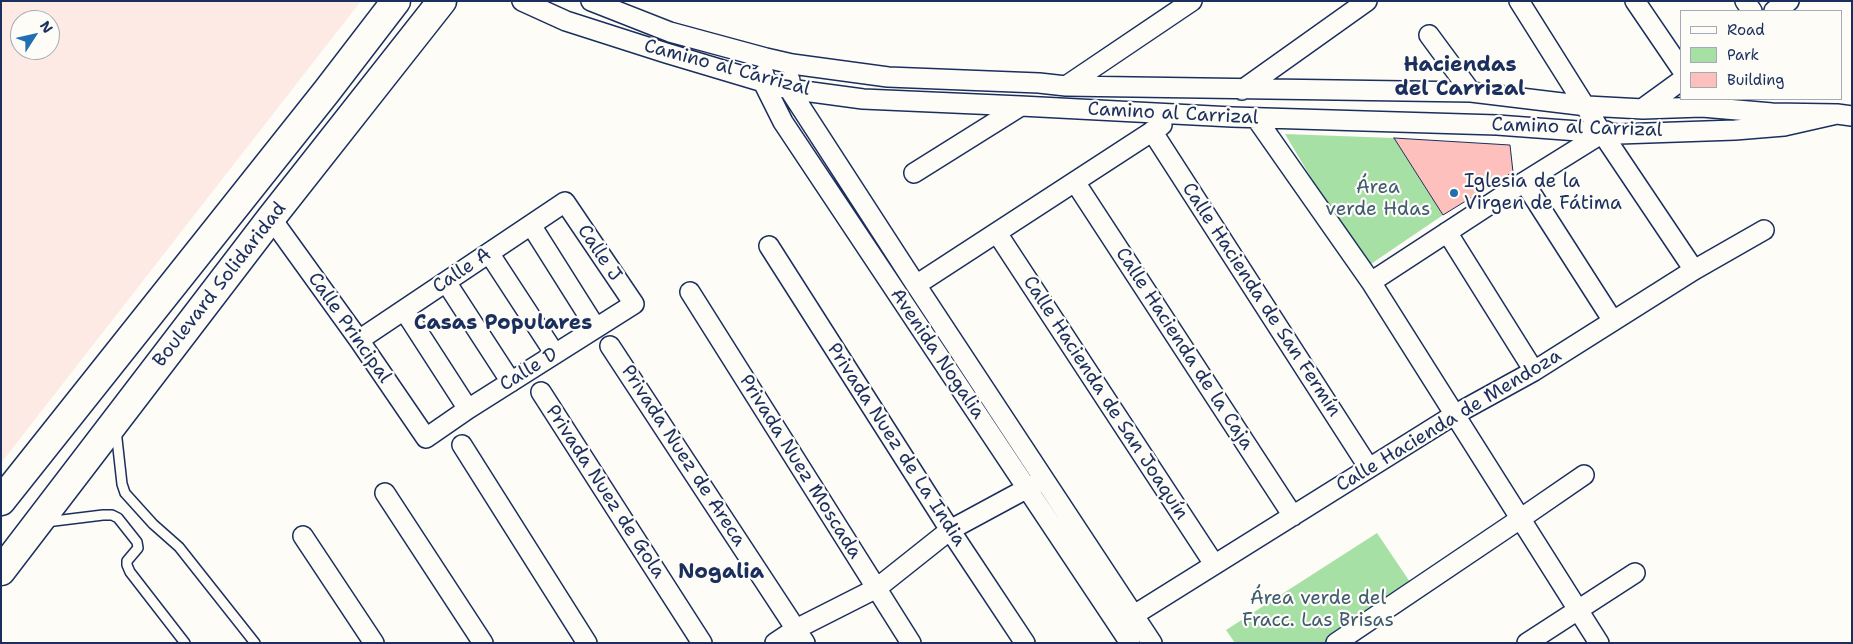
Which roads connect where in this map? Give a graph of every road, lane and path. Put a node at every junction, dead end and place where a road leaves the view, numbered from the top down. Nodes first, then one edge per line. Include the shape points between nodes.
1 (396, 1) edge
2 (442, 1) edge
3 (522, 1) edge
4 (591, 1) edge
5 (1192, 1) edge
6 (1367, 1) edge
7 (1519, 1) edge
8 (1635, 1) edge
9 (1789, 1) edge
10 (1776, 10) edge
11 (1429, 35) dead end
12 (766, 58) junction
13 (792, 64) junction
14 (1680, 67) edge
15 (1680, 81) edge
16 (763, 82) junction
17 (1066, 86) junction
18 (789, 89) junction
19 (1242, 90) junction
20 (1301, 90) junction
21 (1471, 92) junction
22 (1021, 106) junction
23 (1587, 106) junction
24 (1643, 109) junction
25 (1178, 115) junction
26 (1844, 115) edge
27 (1256, 118) junction
28 (1302, 120) junction
29 (1152, 131) junction
30 (1602, 133) junction
31 (914, 173) dead end
32 (1075, 182) junction
33 (1524, 182) junction
34 (565, 202) joint
35 (271, 218) junction
36 (531, 225) junction
37 (1764, 230) dead end
38 (1447, 232) junction
39 (997, 233) junction
40 (770, 246) dead end
41 (489, 253) junction
42 (1694, 270) junction
43 (446, 282) junction
44 (1371, 282) junction
45 (916, 285) junction
46 (690, 292) dead end
47 (634, 304) joint
48 (404, 310) junction
49 (1613, 321) junction
50 (596, 328) junction
51 (359, 340) junction
52 (610, 346) dead end
53 (554, 354) junction
54 (1534, 371) junction
55 (511, 382) junction
56 (541, 392) dead end
57 (468, 409) junction
58 (1454, 415) junction
59 (115, 423) junction
60 (426, 438) joint
61 (462, 445) dead end
62 (1369, 468) junction
63 (1584, 475) dead end
64 (1044, 479) junction
65 (1027, 489) junction
66 (385, 493) dead end
67 (1, 500) edge
68 (1293, 516) junction
69 (1520, 520) junction
70 (39, 522) junction
71 (950, 530) junction
72 (303, 536) dead end
73 (1214, 564) junction
74 (1, 571) edge
75 (1635, 573) dead end
76 (877, 588) junction
77 (1578, 610) junction
78 (1134, 614) junction
79 (800, 636) edge
80 (184, 643) edge
81 (255, 643) edge
82 (374, 643) edge
83 (483, 643) edge
84 (587, 643) edge
85 (702, 643) edge
86 (774, 643) edge
87 (911, 643) edge
88 (1025, 643) edge
89 (1130, 643) edge
90 (1152, 643) edge
91 (1336, 643) edge
92 (1527, 643) edge
93 (1599, 643) edge

1 - 67 highway, Boulevard Solidaridad via 328,91
2 - 35 highway, Boulevard Solidaridad
3 - 16 street, Camino al Carrizal via 566,21
4 - 12 street, Camino al Carrizal via 670,32
5 - 17 street
6 - 19 street
7 - 23 street
8 - 14 street
9 - 10 street
11 - 21 street
12 - 13 street, Camino al Carrizal
12 - 16 street
13 - 17 street, Camino al Carrizal via 888,77
13 - 18 street
15 - 24 street
16 - 18 street, Camino al Carrizal
16 - 65 street, Avenida Nogalia via 783,122
17 - 19 street, Camino al Carrizal
18 - 22 street, Camino al Carrizal via 863,99
18 - 45 street, Avenida Nogalia
19 - 20 street, Camino al Carrizal
20 - 21 street, Camino al Carrizal
20 - 28 street
21 - 23 street, Camino al Carrizal
22 - 25 street, Camino al Carrizal
22 - 31 street
23 - 24 street, Camino al Carrizal
23 - 30 street
24 - 26 street, Camino al Carrizal via 1702,107
24 - 30 street
25 - 27 street, Camino al Carrizal
25 - 29 street
26 - 30 street, Camino al Carrizal via 1784,126 1735,130
27 - 28 street, Camino al Carrizal
27 - 44 street
28 - 30 street, Camino al Carrizal via 1498,125
29 - 32 street
29 - 62 street, Calle Hacienda de San Fermín
30 - 33 street
30 - 42 street
32 - 39 street
32 - 68 street, Calle Hacienda de la Caja
33 - 38 street
33 - 49 street
34 - 36 street, Calle A
34 - 47 street, Calle J
35 - 51 street, Calle Principal
35 - 59 highway, Boulevard Solidaridad
36 - 41 street, Calle A
36 - 50 street
37 - 42 street, Calle Hacienda de Mendoza
38 - 44 street
38 - 54 street
39 - 45 street
39 - 73 street, Calle Hacienda de San Joaquín
40 - 71 street, Privada Nuez de La India
41 - 43 street, Calle A
41 - 53 street
42 - 49 street, Calle Hacienda de Mendoza
43 - 48 street, Calle A
43 - 55 street
44 - 58 street
45 - 64 street, Avenida Nogalia
46 - 76 street, Privada Nuez Moscada
47 - 50 street, Calle D
48 - 51 street, Calle A
48 - 57 street
49 - 54 street, Calle Hacienda de Mendoza
50 - 53 street, Calle D
51 - 60 street, Calle Principal
52 - 79 street, Privada Nuez de Areca
53 - 55 street, Calle D
54 - 58 street, Calle Hacienda de Mendoza
55 - 57 street, Calle D
56 - 85 street, Privada Nuez de Gola
57 - 60 street, Calle D
58 - 62 street, Calle Hacienda de Mendoza
58 - 69 street
59 - 70 highway, Boulevard Solidaridad
59 - 81 lane via 125,493 179,547
61 - 84 street
62 - 68 street, Calle Hacienda de Mendoza
63 - 69 street
64 - 65 street
64 - 78 street, Avenida Nogalia
65 - 71 street
65 - 89 street, Avenida Nogalia
66 - 83 street
68 - 73 street, Calle Hacienda de Mendoza
69 - 77 street
69 - 91 street
70 - 74 highway, Boulevard Solidaridad
70 - 80 lane via 103,515 118,518 138,548 127,561 130,572
71 - 76 street
71 - 88 street, Privada Nuez de La India
72 - 82 street
73 - 78 street, Calle Hacienda de Mendoza
75 - 77 street
76 - 79 street
76 - 87 street, Privada Nuez Moscada
77 - 92 street
77 - 93 street
78 - 90 street, Avenida Nogalia
79 - 86 street

